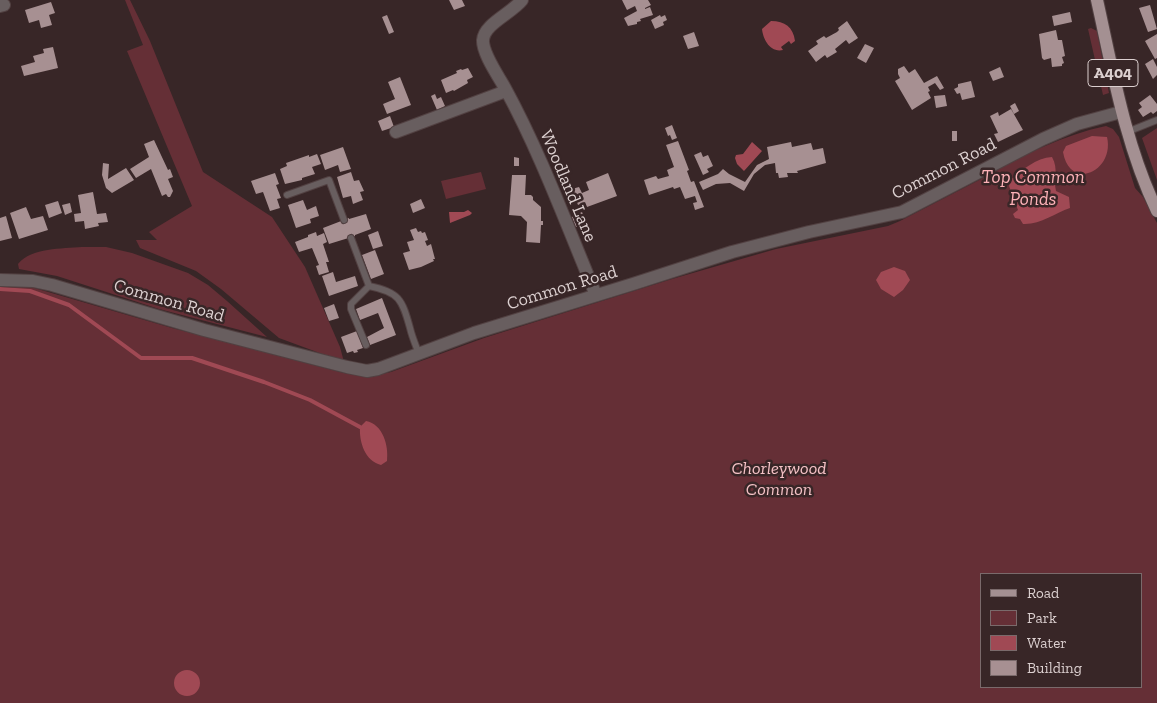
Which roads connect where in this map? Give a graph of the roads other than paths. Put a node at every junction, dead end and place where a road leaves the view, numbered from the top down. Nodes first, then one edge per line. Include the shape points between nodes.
1 (522, 0) edge
2 (1097, 0) edge
3 (506, 91) junction
4 (1121, 112) junction
5 (1157, 120) edge
6 (396, 132) dead end
7 (1127, 132) junction
8 (287, 195) dead end
9 (1157, 211) edge
10 (344, 220) dead end
11 (351, 238) dead end
12 (0, 280) edge
13 (369, 286) junction
14 (596, 295) junction
15 (366, 344) dead end
16 (419, 354) junction

1 - 3 street, Woodland Lane via 485,31 482,42
2 - 4 main road, A404
3 - 6 street
3 - 14 street, Woodland Lane via 538,156
4 - 7 main road, A404
4 - 14 street, Common Road via 1076,124 1043,139 902,212 732,252
5 - 7 lane
7 - 9 main road, A404
8 - 10 lane via 329,180
11 - 13 lane
12 - 16 street, Common Road via 52,285 204,330 356,369 378,369
13 - 15 lane via 351,304
13 - 16 lane via 392,293 400,300
14 - 16 street, Common Road via 474,333

